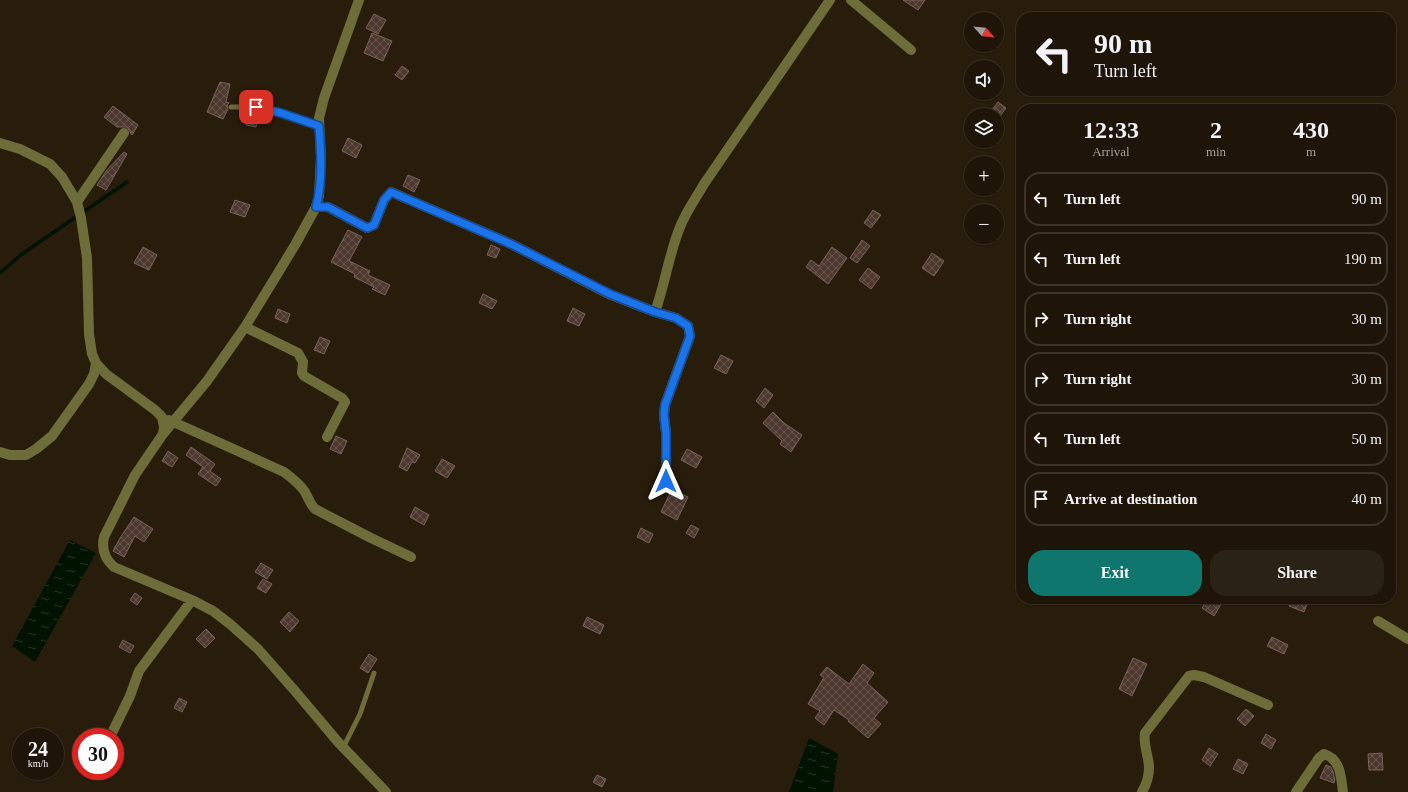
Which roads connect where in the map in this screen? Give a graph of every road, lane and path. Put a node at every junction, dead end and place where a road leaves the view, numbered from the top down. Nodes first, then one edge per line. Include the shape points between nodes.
1 (359, 0) edge
2 (830, 0) edge
3 (852, 0) edge
4 (911, 50) dead end
5 (231, 107) dead end
6 (319, 126) junction
7 (124, 133) dead end
8 (0, 143) edge
9 (316, 207) junction
10 (79, 210) junction
11 (655, 312) junction
12 (245, 327) junction
13 (96, 363) junction
14 (106, 374) junction
15 (93, 377) junction
16 (162, 417) junction
17 (174, 422) junction
18 (163, 434) junction
19 (327, 437) dead end
20 (0, 452) edge
21 (666, 481) dead end
22 (411, 557) dead end
23 (192, 600) junction
24 (1378, 621) dead end
25 (1408, 639) edge
26 (374, 673) dead end
27 (1268, 705) dead end
28 (114, 728) edge
29 (343, 748) junction
30 (386, 792) edge
31 (1142, 792) edge
32 (1296, 792) edge
33 (1343, 792) edge

1 - 6 street via 324,98
2 - 11 street via 704,184 680,226
3 - 4 street
5 - 6 lane via 256,107
6 - 9 street via 321,157
7 - 10 street
8 - 10 street via 20,149 50,164 62,177
9 - 11 street via 328,207 367,228 374,225 384,200 391,192 511,244 610,294
9 - 12 street
10 - 13 street via 87,258 89,334
11 - 21 street via 676,318 688,326 690,336 665,405
12 - 17 street
12 - 19 street via 298,353 304,376 345,402
13 - 14 street
13 - 15 street
14 - 15 street
14 - 16 street
15 - 20 street via 52,436 36,449 18,456
16 - 17 street
16 - 18 street
17 - 18 street
17 - 22 street via 284,472 296,481 315,509
18 - 23 street via 135,475 102,545 107,560 114,567
23 - 28 street via 139,671
23 - 29 street via 213,611 258,650
24 - 25 street
26 - 29 lane via 360,714
27 - 31 street via 1204,676 1189,676 1145,733 1149,768
29 - 30 street
32 - 33 street via 1324,754 1336,762 1341,774

